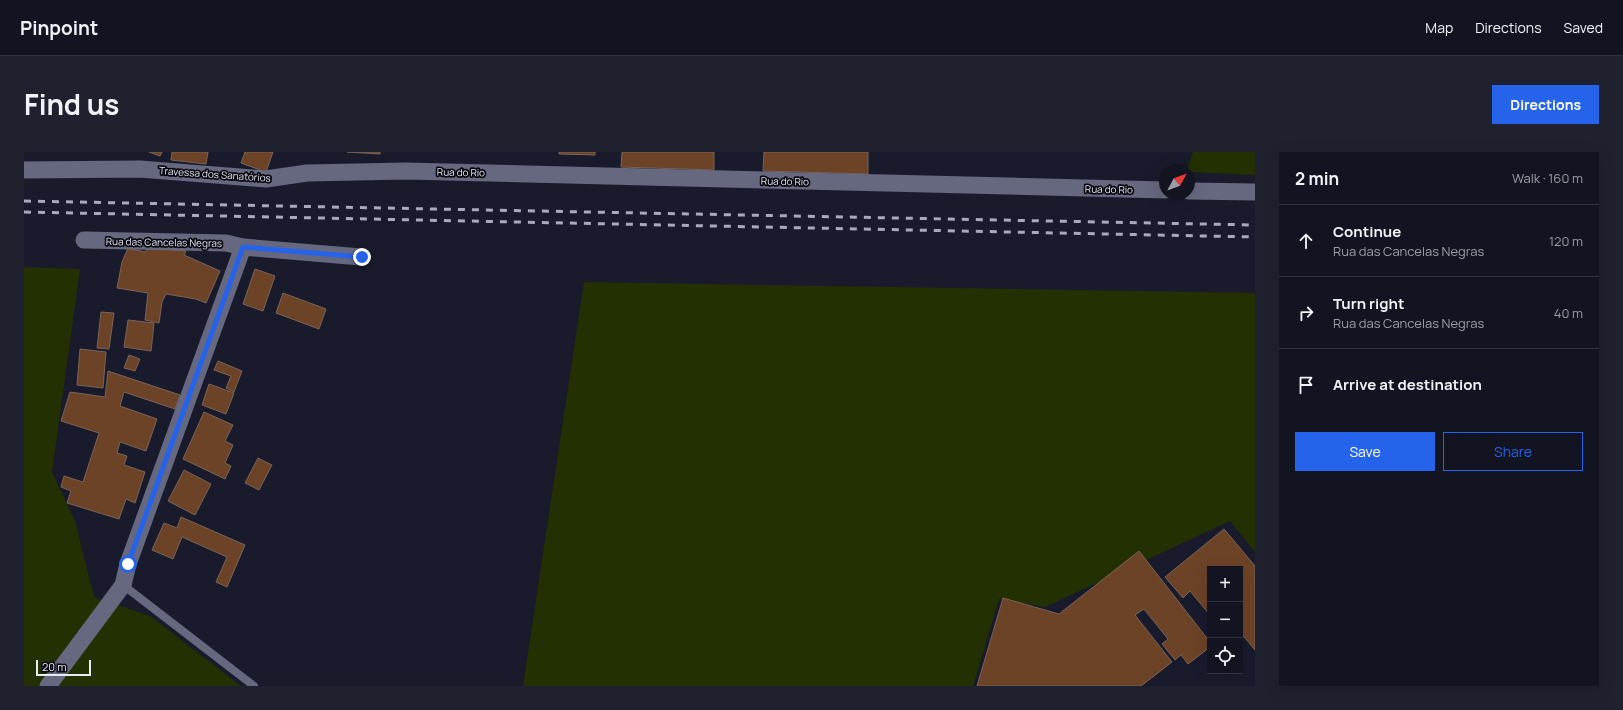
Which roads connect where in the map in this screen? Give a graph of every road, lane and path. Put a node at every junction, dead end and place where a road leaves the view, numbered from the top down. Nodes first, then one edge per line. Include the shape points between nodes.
1 (24, 170) edge
2 (406, 171) joint
3 (1159, 190) edge
4 (1195, 191) edge
5 (1255, 192) edge
6 (84, 240) dead end
7 (243, 247) junction
8 (362, 257) dead end
9 (123, 585) junction
10 (48, 686) edge
11 (254, 686) edge

1 - 2 street, Travessa dos Sanatórios via 140,169 266,179 307,174
2 - 3 street, Rua do Rio
4 - 5 street
6 - 7 street, Rua das Cancelas Negras via 226,243
7 - 8 street, Rua das Cancelas Negras
7 - 9 street via 128,564
9 - 10 street
9 - 11 lane

